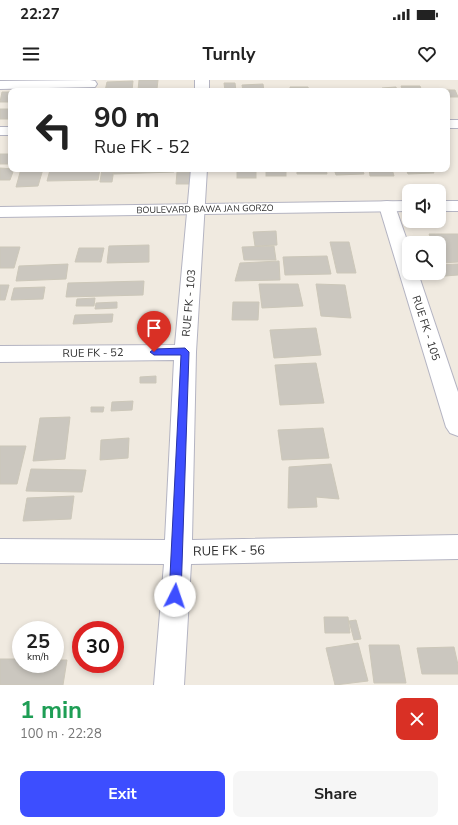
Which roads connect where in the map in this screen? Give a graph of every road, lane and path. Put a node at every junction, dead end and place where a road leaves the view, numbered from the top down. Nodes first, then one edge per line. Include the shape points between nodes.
1 (0, 85) edge
2 (90, 85) edge
3 (199, 172) edge
4 (387, 206) junction
5 (402, 206) edge
6 (446, 206) edge
7 (458, 206) edge
8 (197, 209) junction
9 (0, 212) edge
10 (185, 352) junction
11 (0, 354) edge
12 (458, 427) edge
13 (458, 547) edge
14 (0, 550) edge
15 (178, 552) junction
16 (169, 685) edge

1 - 2 street
3 - 8 street, RUE FK - 103
4 - 5 street, BOULEVARD BAWA JAN GORZO
4 - 8 street, BOULEVARD BAWA JAN GORZO
4 - 12 street, RUE FK - 105
6 - 7 street
8 - 9 street, BOULEVARD BAWA JAN GORZO
8 - 10 street, RUE FK - 103
10 - 11 street, RUE FK - 52
10 - 15 street, RUE FK - 103
13 - 15 street, RUE FK - 56
14 - 15 street, RUE FK - 56
15 - 16 street, RUE FK - 103

